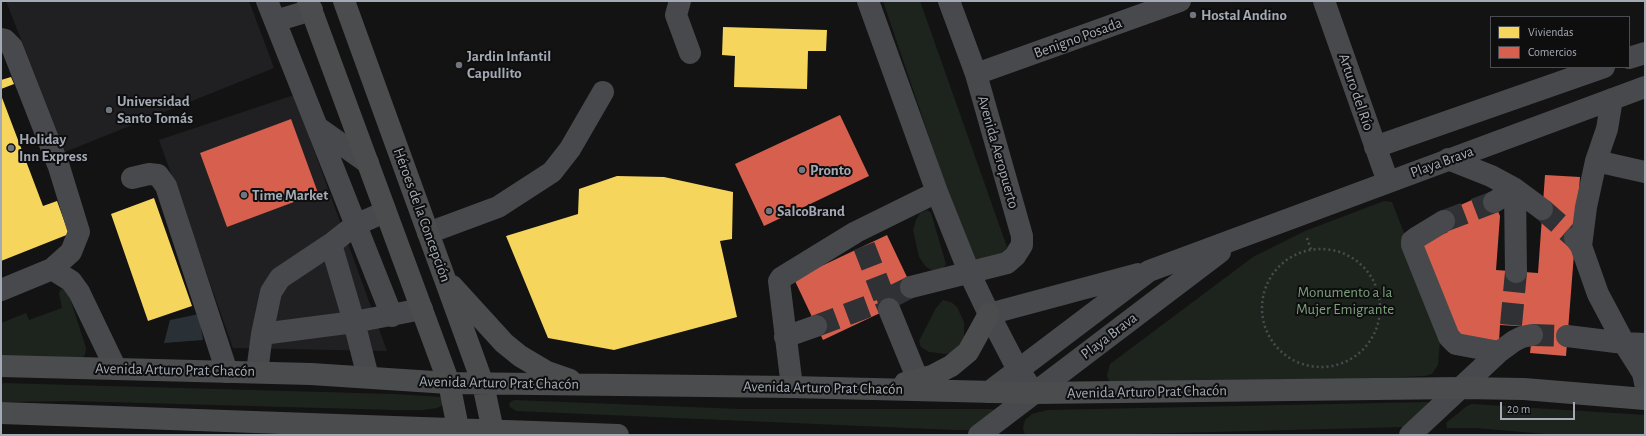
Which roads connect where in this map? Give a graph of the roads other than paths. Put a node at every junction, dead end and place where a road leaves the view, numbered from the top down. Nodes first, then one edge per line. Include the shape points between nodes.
1 (267, 1) edge
2 (344, 1) edge
3 (680, 1) edge
4 (868, 1) edge
5 (949, 1) edge
6 (1180, 1) edge
7 (1324, 1) edge
8 (310, 6) edge
9 (275, 21) junction
10 (1, 39) edge
11 (1645, 52) edge
12 (690, 53) dead end
13 (1630, 58) edge
14 (1601, 68) edge
15 (976, 74) junction
16 (1645, 87) edge
17 (603, 92) dead end
18 (1612, 99) junction
19 (317, 127) junction
20 (1375, 147) junction
21 (1448, 159) junction
22 (1596, 161) junction
23 (368, 163) junction
24 (1645, 172) edge
25 (132, 178) dead end
26 (1388, 182) junction
27 (1515, 189) junction
28 (937, 192) junction
29 (1494, 202) tunnel mouth
30 (1542, 209) tunnel mouth
31 (385, 212) junction
32 (1444, 221) tunnel mouth
33 (355, 225) junction
34 (428, 233) junction
35 (1240, 237) junction
36 (332, 244) junction
37 (52, 269) junction
38 (1149, 271) junction
39 (969, 272) junction
40 (1516, 272) tunnel mouth
41 (445, 279) junction
42 (911, 287) tunnel mouth
43 (1, 290) edge
44 (889, 309) tunnel mouth
45 (422, 310) junction
46 (989, 314) junction
47 (392, 316) junction
48 (354, 322) junction
49 (816, 326) tunnel mouth
50 (262, 334) junction
51 (1567, 336) tunnel mouth
52 (785, 337) junction
53 (1635, 344) edge
54 (1, 366) edge
55 (116, 369) junction
56 (1018, 370) junction
57 (227, 372) junction
58 (257, 372) junction
59 (368, 377) junction
60 (918, 380) junction
61 (448, 383) junction
62 (1645, 383) edge
63 (483, 384) junction
64 (584, 385) junction
65 (792, 387) junction
66 (1461, 388) junction
67 (884, 389) junction
68 (989, 392) junction
69 (1034, 393) junction
70 (1645, 400) edge
71 (1, 414) edge
72 (458, 428) junction
73 (378, 430) edge
74 (493, 431) junction
75 (618, 435) edge
76 (979, 435) edge
77 (1410, 435) edge

1 - 9 street
2 - 34 main road, Héroes de la Concepción
3 - 12 street via 676,15
4 - 28 street
5 - 15 street, Avenida Aeropuerto
6 - 15 street, Benigno Posada
7 - 20 street, Arturo del Río
8 - 9 street
8 - 23 main road
9 - 19 street
10 - 37 street via 12,47 59,167 79,232 71,252
11 - 13 street
14 - 20 street
15 - 39 street, Avenida Aeropuerto via 1022,236 1022,245 1007,263
16 - 18 street, Playa Brava
17 - 34 street via 570,149 552,172 498,207
18 - 21 street, Playa Brava
18 - 22 street via 1607,129
19 - 23 street
19 - 33 street
20 - 26 street, Arturo del Río
21 - 26 street, Playa Brava
21 - 27 street via 1491,176
22 - 24 street
22 - 53 street via 1578,242 1598,294
23 - 31 main road
25 - 57 street via 149,174 158,175 166,186
26 - 35 street, Playa Brava
27 - 29 street
27 - 30 street
27 - 40 street
28 - 39 street
28 - 52 street via 860,239 781,278 778,281
31 - 33 street
31 - 45 main road
32 - 66 street via 1416,238 1412,245 1449,337 1456,344 1514,338
33 - 36 street
33 - 47 street
34 - 41 main road, Héroes de la Concepción
35 - 38 street, Playa Brava
35 - 69 street, Playa Brava
36 - 48 street
36 - 50 street via 280,278 271,292
37 - 43 street
37 - 55 street via 71,281 79,292
38 - 46 street
38 - 56 street, Playa Brava
39 - 42 street
39 - 46 street
41 - 63 main road, Héroes de la Concepción
41 - 64 main road via 504,343 520,356 547,372
44 - 60 street
45 - 47 street
45 - 61 main road
46 - 56 street
46 - 60 main road via 968,352 951,366
47 - 48 street
48 - 50 street
48 - 59 street
49 - 52 street
50 - 58 street
51 - 53 street
52 - 65 street
53 - 62 street
54 - 55 main road, Avenida Arturo Prat Chacón
55 - 57 main road, Avenida Arturo Prat Chacón
56 - 68 street, Playa Brava
56 - 69 street
57 - 58 main road, Avenida Arturo Prat Chacón
58 - 59 main road, Avenida Arturo Prat Chacón
59 - 61 main road, Avenida Arturo Prat Chacón
60 - 67 main road
61 - 63 main road, Avenida Arturo Prat Chacón
61 - 72 main road
63 - 64 main road, Avenida Arturo Prat Chacón
63 - 74 main road, Héroes de la Concepción
64 - 65 main road, Avenida Arturo Prat Chacón
65 - 67 main road, Avenida Arturo Prat Chacón
66 - 69 main road, Avenida Arturo Prat Chacón
66 - 70 main road, Avenida Arturo Prat Chacón via 1524,389
66 - 77 street
67 - 68 main road, Avenida Arturo Prat Chacón
68 - 69 main road, Avenida Arturo Prat Chacón
69 - 76 street, Playa Brava
71 - 73 main road
72 - 73 main road
72 - 74 main road
74 - 75 main road

